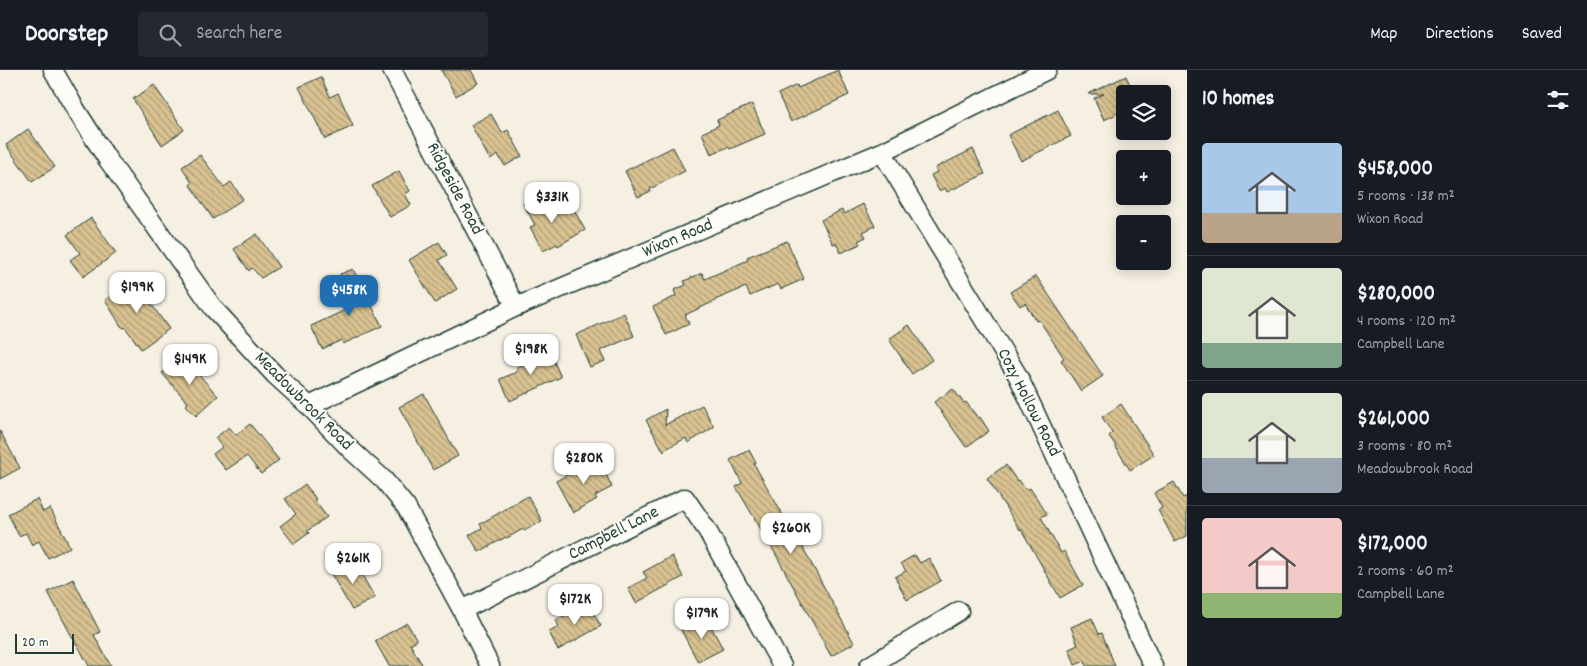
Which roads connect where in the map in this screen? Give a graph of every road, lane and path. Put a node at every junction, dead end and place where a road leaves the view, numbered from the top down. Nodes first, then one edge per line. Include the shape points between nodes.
1 (53, 70) edge
2 (392, 70) edge
3 (1047, 70) edge
4 (882, 152) junction
5 (516, 307) junction
6 (309, 406) junction
7 (462, 610) junction
8 (959, 611) dead end
9 (490, 666) edge
10 (782, 666) edge
11 (869, 666) edge
12 (1153, 666) edge

1 - 6 street, Meadowbrook Road via 108,160 214,308 275,375
2 - 5 street, Ridgeside Road
3 - 4 street, Wixon Road
4 - 5 street, Wixon Road
4 - 12 street, Cozy Hollow Road via 1018,376
5 - 6 street, Wixon Road
6 - 7 street, Meadowbrook Road via 350,450 384,480 406,507
7 - 9 street, Meadowbrook Road
7 - 10 street, Campbell Lane via 685,498 707,530
8 - 11 street

